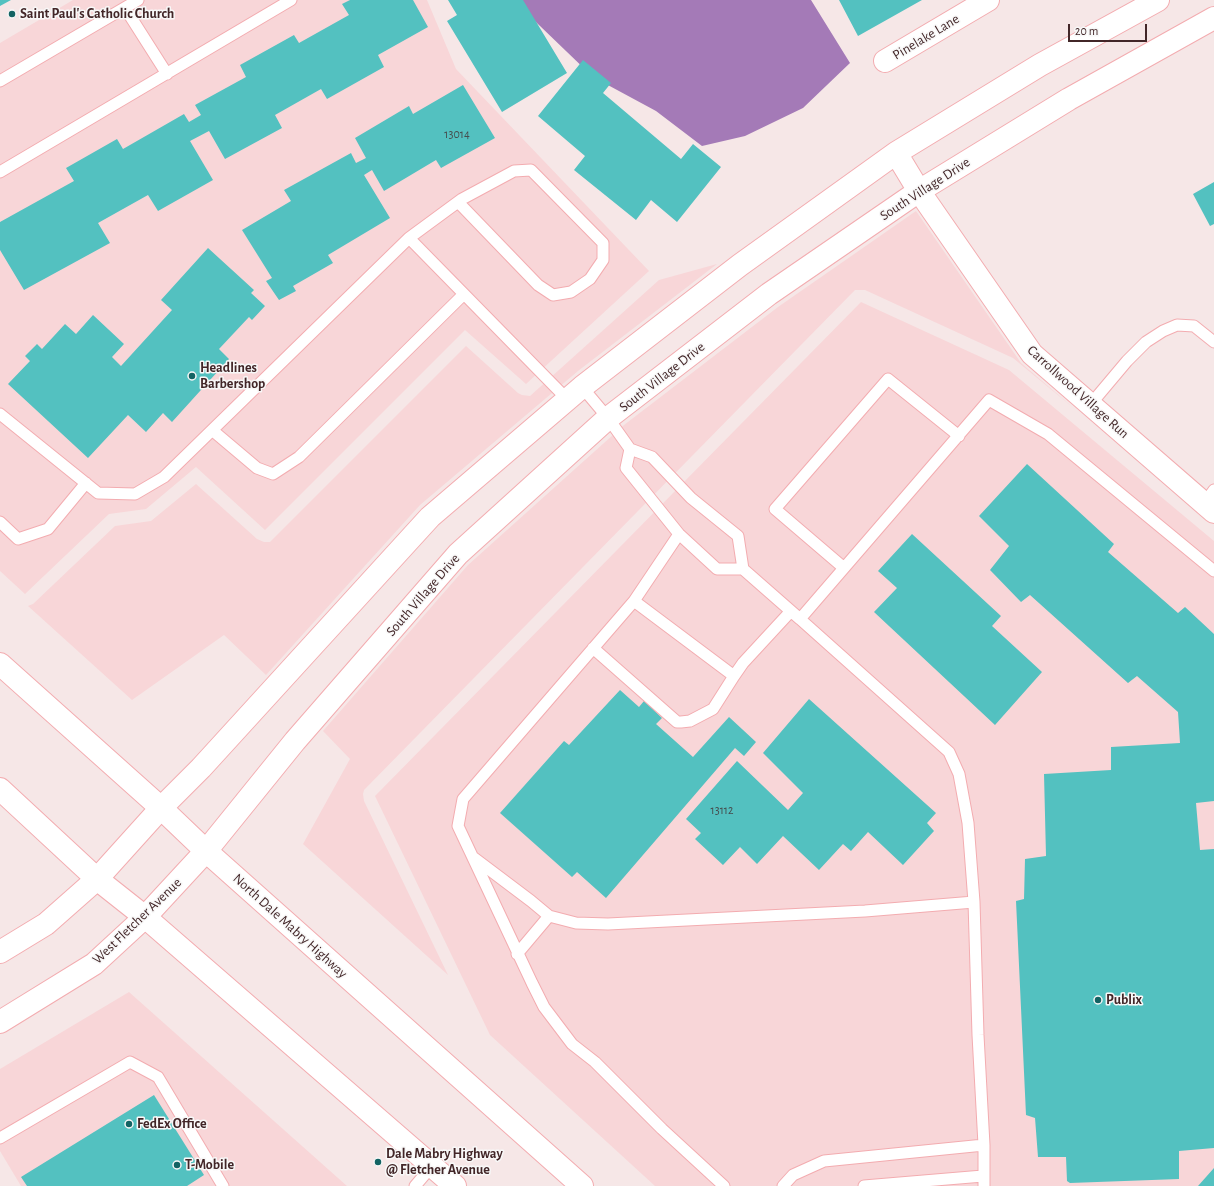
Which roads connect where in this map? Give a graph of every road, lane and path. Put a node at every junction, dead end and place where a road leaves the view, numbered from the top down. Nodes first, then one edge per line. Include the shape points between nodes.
1 (138, 0) edge
2 (291, 0) edge
3 (988, 0) edge
4 (1158, 0) edge
5 (126, 8) junction
6 (1214, 18) edge
7 (885, 61) dead end
8 (167, 74) junction
9 (0, 81) edge
10 (896, 153) junction
11 (0, 172) edge
12 (919, 190) junction
13 (458, 202) junction
14 (409, 238) junction
15 (464, 294) junction
16 (1214, 342) edge
17 (575, 394) junction
18 (1090, 405) junction
19 (0, 414) edge
20 (608, 418) junction
21 (212, 430) junction
22 (959, 436) junction
23 (630, 448) junction
24 (86, 483) junction
25 (1211, 502) edge
26 (0, 522) edge
27 (679, 534) junction
28 (844, 568) junction
29 (743, 569) junction
30 (1214, 571) edge
31 (634, 601) junction
32 (791, 611) junction
33 (800, 619) junction
34 (593, 648) junction
35 (0, 664) edge
36 (734, 676) junction
37 (0, 789) edge
38 (161, 808) junction
39 (206, 851) junction
40 (472, 856) junction
41 (97, 879) junction
42 (974, 902) junction
43 (549, 916) junction
44 (145, 917) junction
45 (0, 952) edge
46 (517, 954) junction
47 (0, 1022) edge
48 (0, 1138) edge
49 (984, 1145) junction
50 (432, 1166) junction
51 (983, 1181) edge
52 (223, 1186) edge
53 (415, 1186) edge
54 (455, 1186) edge
55 (582, 1186) edge
56 (724, 1186) edge
57 (783, 1186) edge
58 (864, 1186) edge

1 - 5 lane
2 - 8 lane
3 - 7 street, Pinelake Lane
4 - 10 street via 1040,65
5 - 8 lane
5 - 9 lane
6 - 12 street, South Village Drive via 1069,100
8 - 11 lane
10 - 12 street, Carrollwood Village Run
10 - 17 street via 740,265
12 - 18 street, Carrollwood Village Run via 1032,354
12 - 20 street, South Village Drive via 769,294
13 - 13 lane via 514,171 531,170 603,243 603,260 590,279 571,292 552,295 538,285
13 - 14 lane
14 - 15 lane
14 - 21 lane
15 - 17 lane
15 - 21 lane via 299,457 273,474 257,468
16 - 18 lane via 1194,326 1177,325 1163,331 1146,342 1127,361
17 - 20 lane
17 - 38 street via 430,517 201,768
18 - 25 street, Carrollwood Village Run
19 - 24 lane
20 - 23 lane
20 - 39 street, South Village Drive via 458,554 295,741
21 - 24 lane via 164,477 135,494 98,493
22 - 28 lane
22 - 28 lane via 888,379 775,509
22 - 30 lane via 989,400 1048,434
23 - 27 lane via 626,468
23 - 29 lane via 652,457 691,498 738,536
24 - 26 lane via 48,529 18,539
27 - 29 lane via 717,569
27 - 31 lane
28 - 33 lane
29 - 32 lane
31 - 34 lane
31 - 36 lane
32 - 33 lane
32 - 36 lane
33 - 42 lane via 949,752 959,774 968,823
34 - 36 lane via 677,722 690,721 713,709
34 - 40 lane via 463,799 458,826
35 - 38 street, North Dale Mabry Highway
37 - 41 street
38 - 39 street, North Dale Mabry Highway
38 - 41 street
39 - 44 street, West Fletcher Avenue
39 - 55 street, North Dale Mabry Highway
40 - 43 lane
40 - 46 lane
41 - 44 street
41 - 45 street via 46,924
42 - 43 lane via 865,911 608,924 576,923
42 - 49 lane
43 - 46 lane
44 - 47 street, West Fletcher Avenue via 94,964
44 - 50 street
46 - 56 lane via 544,1007 572,1044 595,1062
48 - 52 lane via 130,1062 158,1077
49 - 51 lane
49 - 57 lane via 824,1161 793,1175
50 - 53 lane
50 - 54 street
51 - 58 lane

